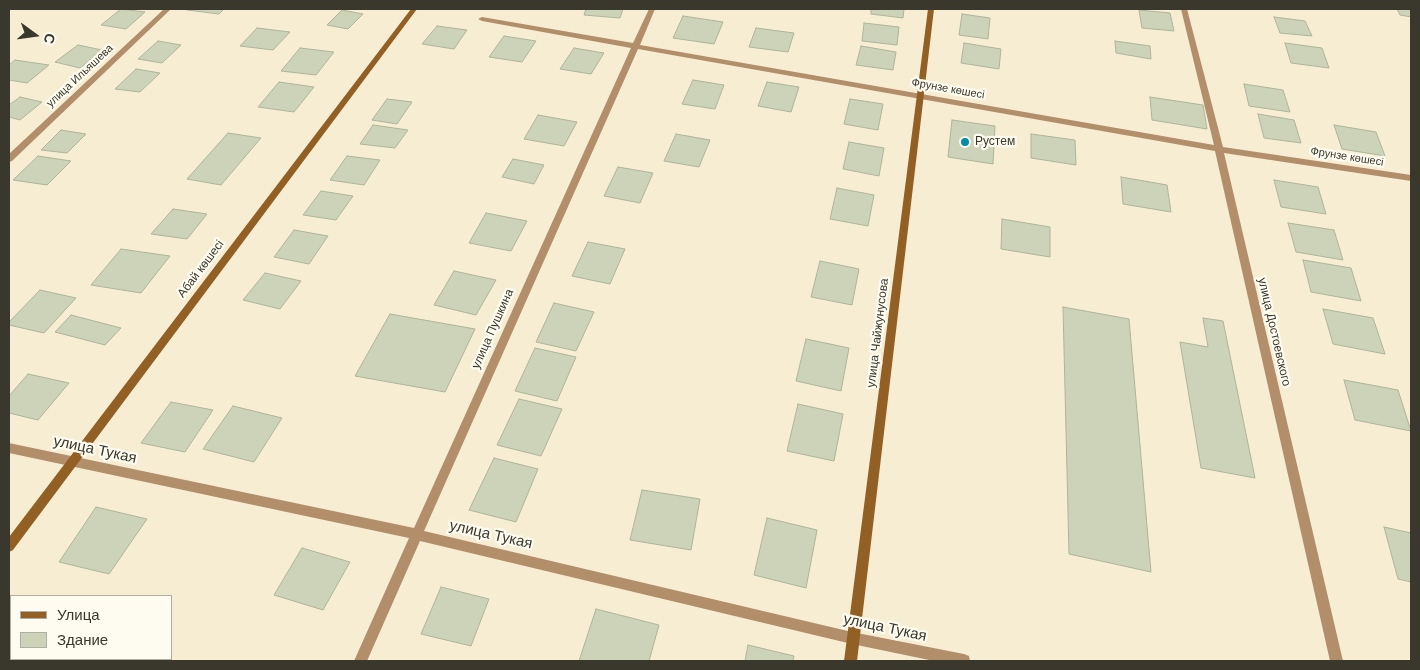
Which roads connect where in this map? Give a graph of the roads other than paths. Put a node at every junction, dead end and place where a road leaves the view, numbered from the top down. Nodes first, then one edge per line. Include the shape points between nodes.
1 (168, 9) edge
2 (414, 9) edge
3 (652, 9) edge
4 (931, 9) edge
5 (1184, 9) edge
6 (482, 19) dead end
7 (634, 46) junction
8 (921, 96) junction
9 (1219, 149) junction
10 (9, 159) edge
11 (1411, 178) edge
12 (9, 448) edge
13 (71, 461) junction
14 (415, 534) junction
15 (9, 546) edge
16 (852, 638) junction
17 (360, 661) edge
18 (850, 661) edge
19 (964, 661) edge
20 (1337, 661) edge

1 - 10 street, улица Ильяшева
2 - 13 street, Абай көшесі
3 - 7 street, улица Пушкина
4 - 8 street, улица Чайжунусова
5 - 9 street, улица Достоевского
6 - 7 street, Фрунзе көшесі
7 - 8 street, Фрунзе көшесі
7 - 14 street, улица Пушкина
8 - 9 street, Фрунзе көшесі
8 - 16 street, улица Чайжунусова
9 - 11 street, Фрунзе көшесі
9 - 20 street, улица Достоевского
12 - 13 street, улица Тукая
13 - 14 street, улица Тукая
13 - 15 street, Абай көшесі
14 - 16 street, улица Тукая
14 - 17 street, улица Пушкина
16 - 18 street, улица Чайжунусова
16 - 19 street, улица Тукая

